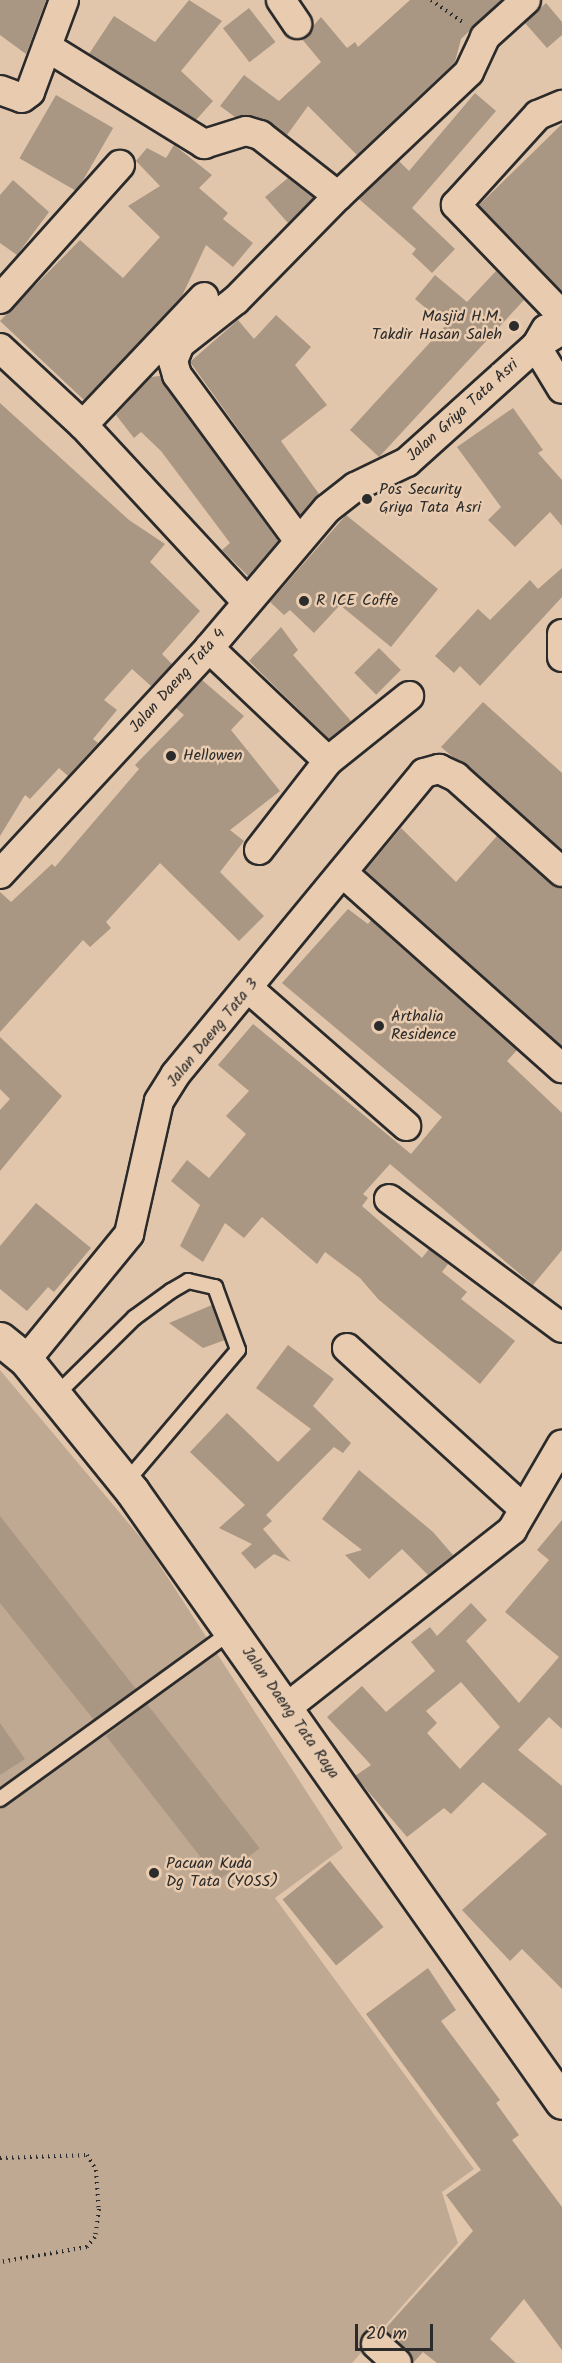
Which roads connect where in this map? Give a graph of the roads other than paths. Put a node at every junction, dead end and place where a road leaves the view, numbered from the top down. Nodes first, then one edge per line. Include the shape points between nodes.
1 (64, 0) edge
2 (281, 0) edge
3 (526, 0) edge
4 (297, 24) dead end
5 (47, 47) junction
6 (0, 90) edge
7 (562, 105) edge
8 (120, 165) dead end
9 (338, 196) junction
10 (204, 297) dead end
11 (0, 299) edge
12 (560, 314) edge
13 (536, 346) junction
14 (0, 348) edge
15 (562, 389) edge
16 (83, 425) junction
17 (355, 488) joint
18 (299, 541) junction
19 (247, 602) junction
20 (562, 634) edge
21 (209, 648) junction
22 (562, 657) edge
23 (409, 696) dead end
24 (327, 761) junction
25 (259, 850) dead end
26 (562, 872) edge
27 (0, 874) edge
28 (344, 874) junction
29 (248, 988) junction
30 (562, 1068) edge
31 (406, 1126) dead end
32 (389, 1199) dead end
33 (562, 1328) edge
34 (0, 1339) edge
35 (347, 1348) dead end
36 (26, 1360) junction
37 (56, 1395) junction
38 (562, 1444) edge
39 (126, 1482) junction
40 (524, 1509) junction
41 (232, 1631) junction
42 (286, 1708) junction
43 (0, 1799) edge
44 (562, 2102) edge
45 (376, 2344) dead end
46 (397, 2363) edge

1 - 5 street
2 - 4 street
3 - 9 street via 484,37 469,72
5 - 6 street via 30,92 22,98
5 - 9 street via 204,144 246,131 260,135
7 - 12 street, Jalan Griya Tata Asri via 538,116 456,205
8 - 11 street
9 - 18 street via 236,300 180,344 173,361 177,375
10 - 16 street
12 - 13 street, Jalan Griya Tata Asri
13 - 15 street, Jalan Griya Tata Asri
13 - 17 street, Jalan Griya Tata Asri via 426,448
14 - 16 street
16 - 19 street
17 - 18 street, Jalan Daeng Tata 4
18 - 19 street, Jalan Daeng Tata 4
19 - 21 street, Jalan Daeng Tata 4
20 - 22 street
21 - 24 street
21 - 27 street, Jalan Daeng Tata 4
23 - 24 street
24 - 25 street
26 - 28 street, Jalan Daeng Tata 3 via 439,769 424,773
28 - 29 street, Jalan Daeng Tata 3
28 - 30 street
29 - 31 street
29 - 36 street, Jalan Daeng Tata 3 via 159,1101 129,1234
32 - 33 street
34 - 36 main road, Jalan Daeng Tata Raya
35 - 40 street
36 - 37 main road, Jalan Daeng Tata Raya
37 - 39 main road, Jalan Daeng Tata Raya
37 - 39 lane via 134,1318 171,1291 188,1281 215,1287 238,1350
38 - 40 street
39 - 41 main road, Jalan Daeng Tata Raya
40 - 42 street via 498,1543
41 - 42 main road, Jalan Daeng Tata Raya
41 - 43 lane
42 - 44 main road, Jalan Daeng Tata Raya
45 - 46 street

